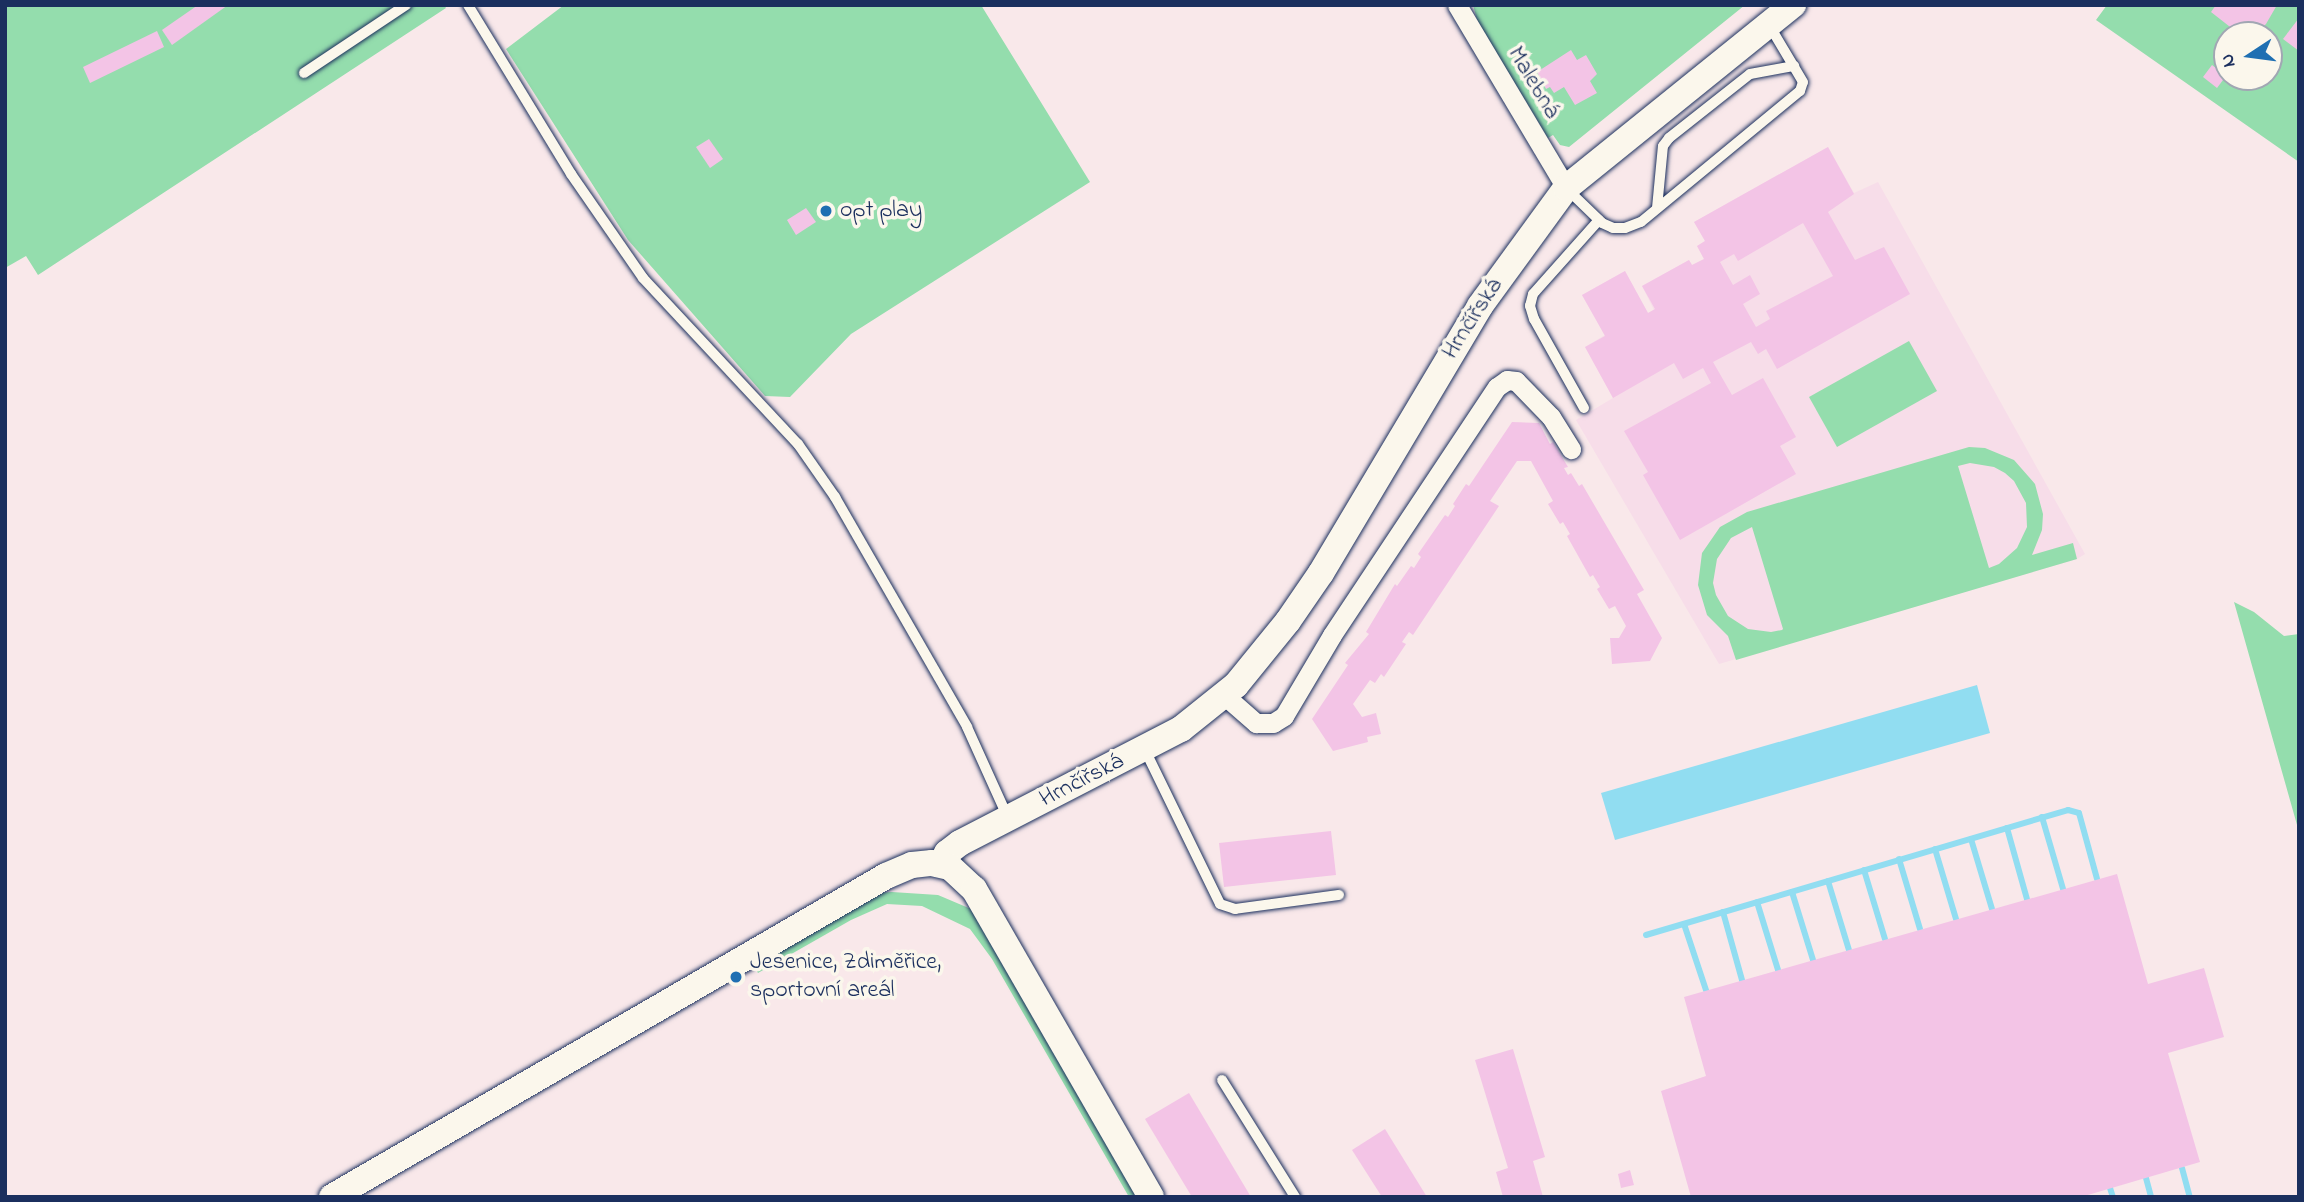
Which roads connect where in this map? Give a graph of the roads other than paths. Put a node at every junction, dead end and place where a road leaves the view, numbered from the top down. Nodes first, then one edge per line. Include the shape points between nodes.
1 (406, 5) edge
2 (468, 5) edge
3 (1457, 5) edge
4 (1793, 5) edge
5 (1769, 25) junction
6 (1794, 65) junction
7 (304, 73) dead end
8 (1566, 188) junction
9 (1657, 208) junction
10 (1599, 220) junction
11 (1584, 408) dead end
12 (1571, 449) dead end
13 (1224, 695) junction
14 (1144, 749) junction
15 (1008, 819) junction
16 (941, 864) junction
17 (1339, 895) dead end
18 (1222, 1080) dead end
19 (332, 1197) edge
20 (1152, 1197) edge
21 (1295, 1197) edge

1 - 7 lane
2 - 15 lane via 571,174 643,278 799,444 835,497 967,727
3 - 8 street, Malebná
4 - 5 street, Hrnčířská
5 - 6 lane
5 - 8 street, Hrnčířská
6 - 9 lane via 1803,82 1800,91
6 - 9 lane via 1750,74 1669,138 1663,146
8 - 10 lane
8 - 13 street, Hrnčířská via 1480,306 1314,583 1264,653
9 - 10 lane via 1625,228 1613,228
10 - 11 lane via 1533,294 1530,306
12 - 13 street via 1551,416 1516,380 1497,387 1332,635 1284,716 1273,723 1256,723
13 - 14 street, Hrnčířská via 1181,729
14 - 15 street, Hrnčířská
14 - 17 lane via 1220,904 1235,909
15 - 16 street, Hrnčířská via 953,847
16 - 19 street via 912,865 886,876
16 - 20 street via 959,872 974,889
18 - 21 lane

